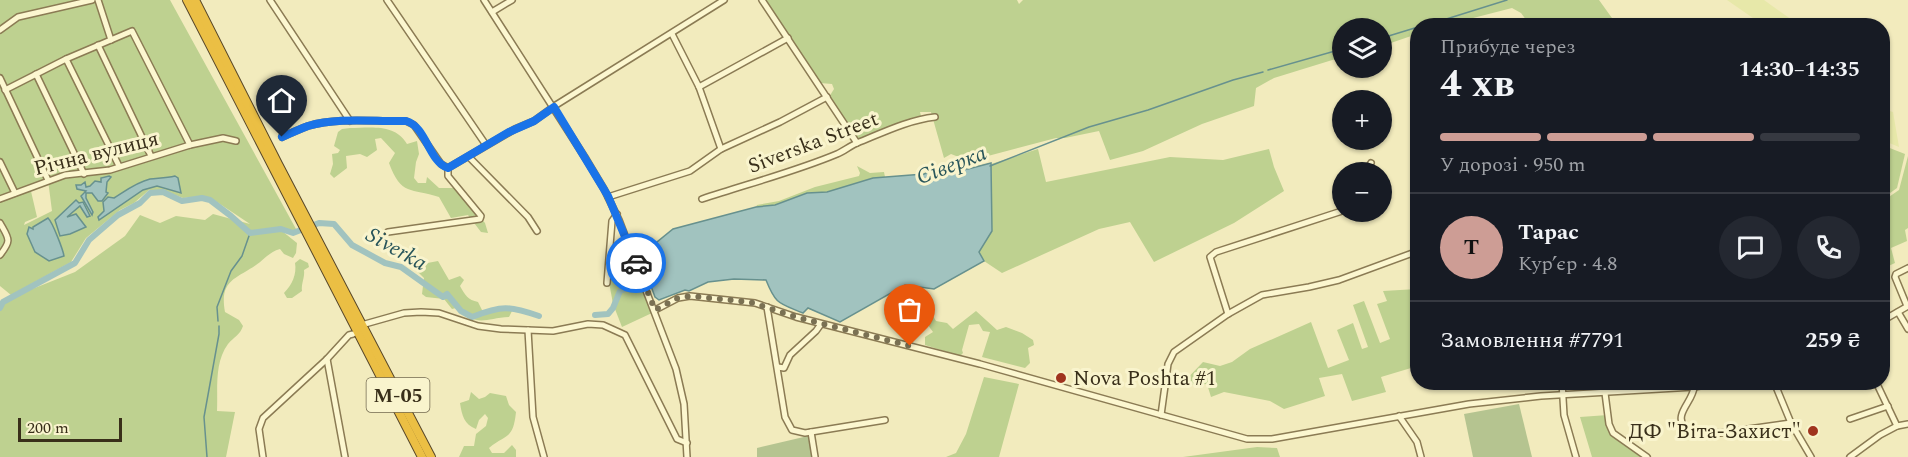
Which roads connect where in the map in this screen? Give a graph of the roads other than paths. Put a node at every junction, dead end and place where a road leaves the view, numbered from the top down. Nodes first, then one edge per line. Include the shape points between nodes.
1 (92, 0) edge
2 (98, 0) edge
3 (187, 0) edge
4 (195, 0) edge
5 (270, 0) edge
6 (387, 0) edge
7 (484, 0) edge
8 (512, 0) edge
9 (724, 0) edge
10 (762, 0) edge
11 (715, 2) edge
12 (492, 12) junction
13 (0, 30) edge
14 (672, 34) junction
15 (788, 38) junction
16 (111, 40) junction
17 (98, 45) junction
18 (66, 58) junction
19 (36, 74) junction
20 (0, 78) edge
21 (699, 87) junction
22 (5, 90) junction
23 (827, 97) junction
24 (554, 107) junction
25 (935, 117) dead end
26 (350, 121) junction
27 (282, 137) dead end
28 (236, 141) dead end
29 (857, 143) junction
30 (190, 145) junction
31 (486, 145) junction
32 (721, 149) junction
33 (151, 156) junction
34 (469, 157) junction
35 (0, 162) edge
36 (119, 166) junction
37 (448, 168) junction
38 (84, 174) junction
39 (48, 180) junction
40 (15, 193) junction
41 (608, 196) junction
42 (0, 199) edge
43 (702, 199) dead end
44 (300, 214) junction
45 (616, 214) junction
46 (1332, 214) edge
47 (0, 223) edge
48 (537, 231) dead end
49 (388, 232) dead end
50 (1410, 253) edge
51 (0, 255) edge
52 (1908, 268) edge
53 (607, 283) dead end
54 (1907, 306) edge
55 (767, 307) junction
56 (655, 310) junction
57 (1898, 312) junction
58 (1228, 314) junction
59 (1890, 316) edge
60 (360, 323) junction
61 (821, 324) junction
62 (1908, 329) edge
63 (528, 330) junction
64 (360, 334) junction
65 (327, 358) junction
66 (778, 368) junction
67 (1563, 390) edge
68 (1647, 390) edge
69 (1694, 390) edge
70 (1777, 390) edge
71 (1880, 390) edge
72 (1631, 391) joint
73 (1605, 393) junction
74 (1563, 394) junction
75 (1888, 406) junction
76 (1161, 415) junction
77 (1399, 416) junction
78 (1850, 419) dead end
79 (885, 420) dead end
80 (1791, 423) junction
81 (1897, 426) junction
82 (1907, 426) edge
83 (812, 432) junction
84 (687, 443) junction
85 (263, 457) edge
86 (345, 457) edge
87 (422, 457) edge
88 (431, 457) edge
89 (544, 457) edge
90 (687, 457) edge
91 (815, 457) edge
92 (1421, 457) edge
93 (1576, 457) edge
94 (1647, 457) edge
95 (1811, 457) edge
96 (1850, 457) edge

1 - 13 street via 18,17
2 - 16 street
3 - 44 highway, М-05
4 - 44 highway, М-05
5 - 26 street
6 - 31 street
7 - 12 street
8 - 12 street
9 - 11 street
10 - 15 street
11 - 14 street
12 - 24 street
14 - 21 street
14 - 24 street
15 - 21 street
15 - 23 street
16 - 17 street
16 - 30 street via 132,31
17 - 18 street
17 - 33 street
18 - 19 street
18 - 36 street
19 - 22 street
19 - 38 street
20 - 22 street
21 - 32 street
22 - 39 street
23 - 29 street
23 - 32 street
24 - 31 street
24 - 41 street
25 - 29 street, Siverska Street
26 - 27 street via 310,126
26 - 37 street via 411,122
28 - 30 street, Річна вулиця via 223,138
29 - 43 street, Siverska Street via 800,168
30 - 33 street, Річна вулиця
31 - 34 street
32 - 41 street via 690,171
33 - 36 street, Річна вулиця
34 - 37 street
34 - 48 street
35 - 40 street
36 - 38 street, Річна вулиця
37 - 49 street via 448,176 480,219
38 - 39 street, Річна вулиця
39 - 40 street, Річна вулиця
40 - 42 street, Річна вулиця
41 - 45 street
44 - 60 highway, М-05
45 - 53 street via 612,221
45 - 56 street
46 - 58 street via 1210,257
47 - 51 street via 9,239
50 - 58 street via 1339,280 1262,295
52 - 54 street via 1895,277
54 - 57 street
55 - 56 street via 697,295 678,298
55 - 61 street
55 - 66 street
56 - 84 street via 680,380
57 - 59 street
57 - 62 street
58 - 76 street via 1174,352 1168,364
60 - 63 street via 421,312 495,329
60 - 64 highway, М-05
61 - 66 street via 790,355 784,368
61 - 76 street
63 - 84 street via 557,331 596,323 625,335 677,440
63 - 89 street via 533,417
64 - 65 street via 349,335
64 - 87 highway, М-05
64 - 88 highway, М-05
65 - 85 street via 263,418 259,429
65 - 86 street
66 - 83 street via 788,424 798,433
67 - 74 street
68 - 72 street
69 - 80 street via 1681,413 1685,428 1720,433
70 - 80 street
71 - 75 street
72 - 73 street
73 - 74 street
73 - 94 street via 1613,433
74 - 77 street
74 - 93 street via 1564,415
75 - 78 street
75 - 81 street
76 - 77 street via 1247,439 1272,439
77 - 92 street via 1417,441
79 - 83 street
80 - 95 street
81 - 82 street
81 - 96 street
83 - 91 street
84 - 90 street

